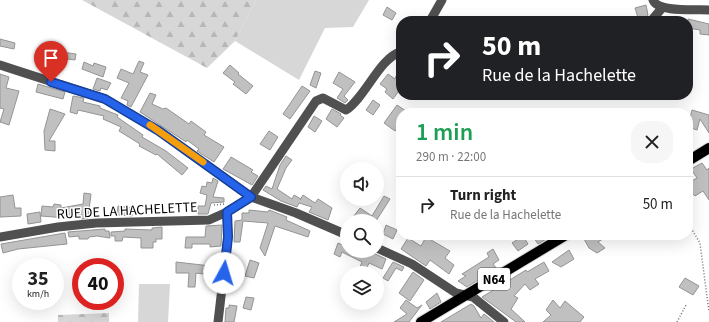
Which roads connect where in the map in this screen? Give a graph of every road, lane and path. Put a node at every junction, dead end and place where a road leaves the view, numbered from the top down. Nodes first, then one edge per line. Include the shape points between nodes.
1 (442, 0) edge
2 (653, 0) edge
3 (662, 8) junction
4 (709, 10) edge
5 (433, 16) edge
6 (655, 16) edge
7 (396, 54) edge
8 (0, 65) edge
9 (709, 148) edge
10 (693, 158) edge
11 (251, 197) junction
12 (214, 205) dead end
13 (227, 208) junction
14 (693, 230) edge
15 (340, 232) edge
16 (0, 236) edge
17 (558, 240) edge
18 (384, 251) edge
19 (467, 295) junction
20 (686, 305) dead end
21 (709, 312) edge
22 (218, 322) edge
23 (421, 322) edge
24 (504, 322) edge
25 (677, 322) edge

1 - 5 street
2 - 3 street via 654,4
3 - 4 street
3 - 6 street
7 - 11 street via 381,69 353,106 346,110 323,98 316,101
8 - 11 street via 105,99 159,131
9 - 10 main road
11 - 13 street, RUE DE LA HACHELETTE
11 - 15 street
12 - 13 path
13 - 16 street, RUE DE LA HACHELETTE via 209,220 96,223
13 - 22 street via 228,237
14 - 21 path via 700,242
17 - 19 main road, N64
18 - 19 street via 412,264 456,293
19 - 23 main road, N64
19 - 24 street
20 - 25 path

